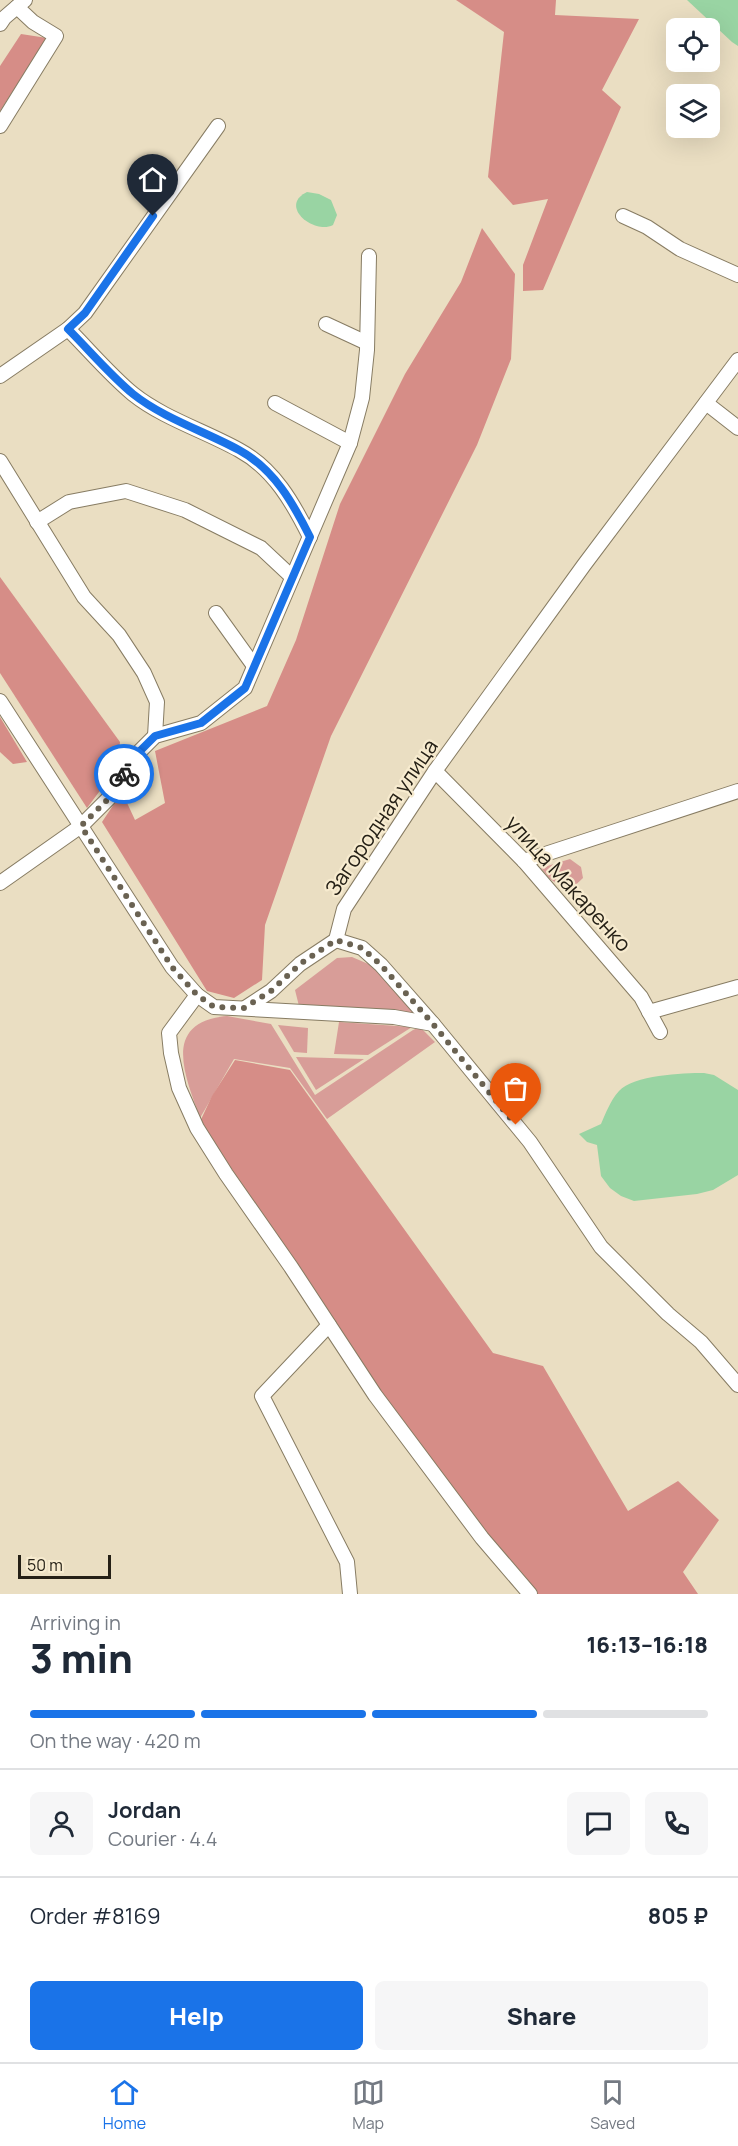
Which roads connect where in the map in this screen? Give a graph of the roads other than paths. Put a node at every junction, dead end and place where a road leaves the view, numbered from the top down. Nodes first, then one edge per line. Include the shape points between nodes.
1 (21, 4) edge
2 (0, 24) edge
3 (0, 126) edge
4 (218, 126) dead end
5 (623, 216) dead end
6 (369, 256) dead end
7 (738, 275) edge
8 (326, 324) dead end
9 (68, 329) junction
10 (367, 343) junction
11 (738, 360) edge
12 (0, 376) edge
13 (275, 403) dead end
14 (706, 403) junction
15 (738, 428) edge
16 (350, 443) junction
17 (0, 461) edge
18 (37, 522) junction
19 (310, 537) junction
20 (292, 577) junction
21 (216, 613) dead end
22 (254, 666) junction
23 (0, 701) edge
24 (155, 736) junction
25 (435, 771) junction
26 (738, 791) edge
27 (81, 826) junction
28 (524, 861) junction
29 (0, 883) edge
30 (336, 940) junction
31 (738, 987) edge
32 (197, 995) junction
33 (244, 1008) junction
34 (649, 1012) junction
35 (433, 1024) junction
36 (660, 1032) dead end
37 (329, 1324) junction
38 (738, 1385) edge
39 (350, 1594) edge
40 (530, 1594) edge

1 - 2 street
1 - 3 street via 33,22 56,36
4 - 9 street via 85,313
5 - 7 street via 690,254
6 - 10 street
8 - 10 street
9 - 12 street
9 - 19 street via 134,394 241,451 270,474 293,503
10 - 16 street via 362,398
11 - 14 street, Загородная улица
13 - 16 street
14 - 15 street
14 - 25 street, Загородная улица
16 - 19 street
17 - 18 street
18 - 20 street via 69,502 126,491 185,510 261,548
18 - 24 street via 84,597 119,635 144,673 157,702
19 - 20 street
20 - 22 street
21 - 22 street
22 - 24 street via 245,688 201,723
23 - 27 street
24 - 27 street via 137,754 109,798
25 - 28 street, улица Макаренко
25 - 30 street, Загородная улица via 344,909
26 - 28 street
27 - 29 street
27 - 32 street via 172,967
28 - 34 street, улица Макаренко via 641,997
30 - 33 street
30 - 35 street via 362,948
31 - 34 street
32 - 33 street via 214,1007
32 - 37 street via 170,1033 179,1088 197,1128 226,1174
33 - 35 street via 394,1017
34 - 36 street, улица Макаренко
35 - 38 street via 530,1142 601,1247 701,1342
37 - 39 street via 262,1396 347,1562
37 - 40 street via 382,1405 482,1538

